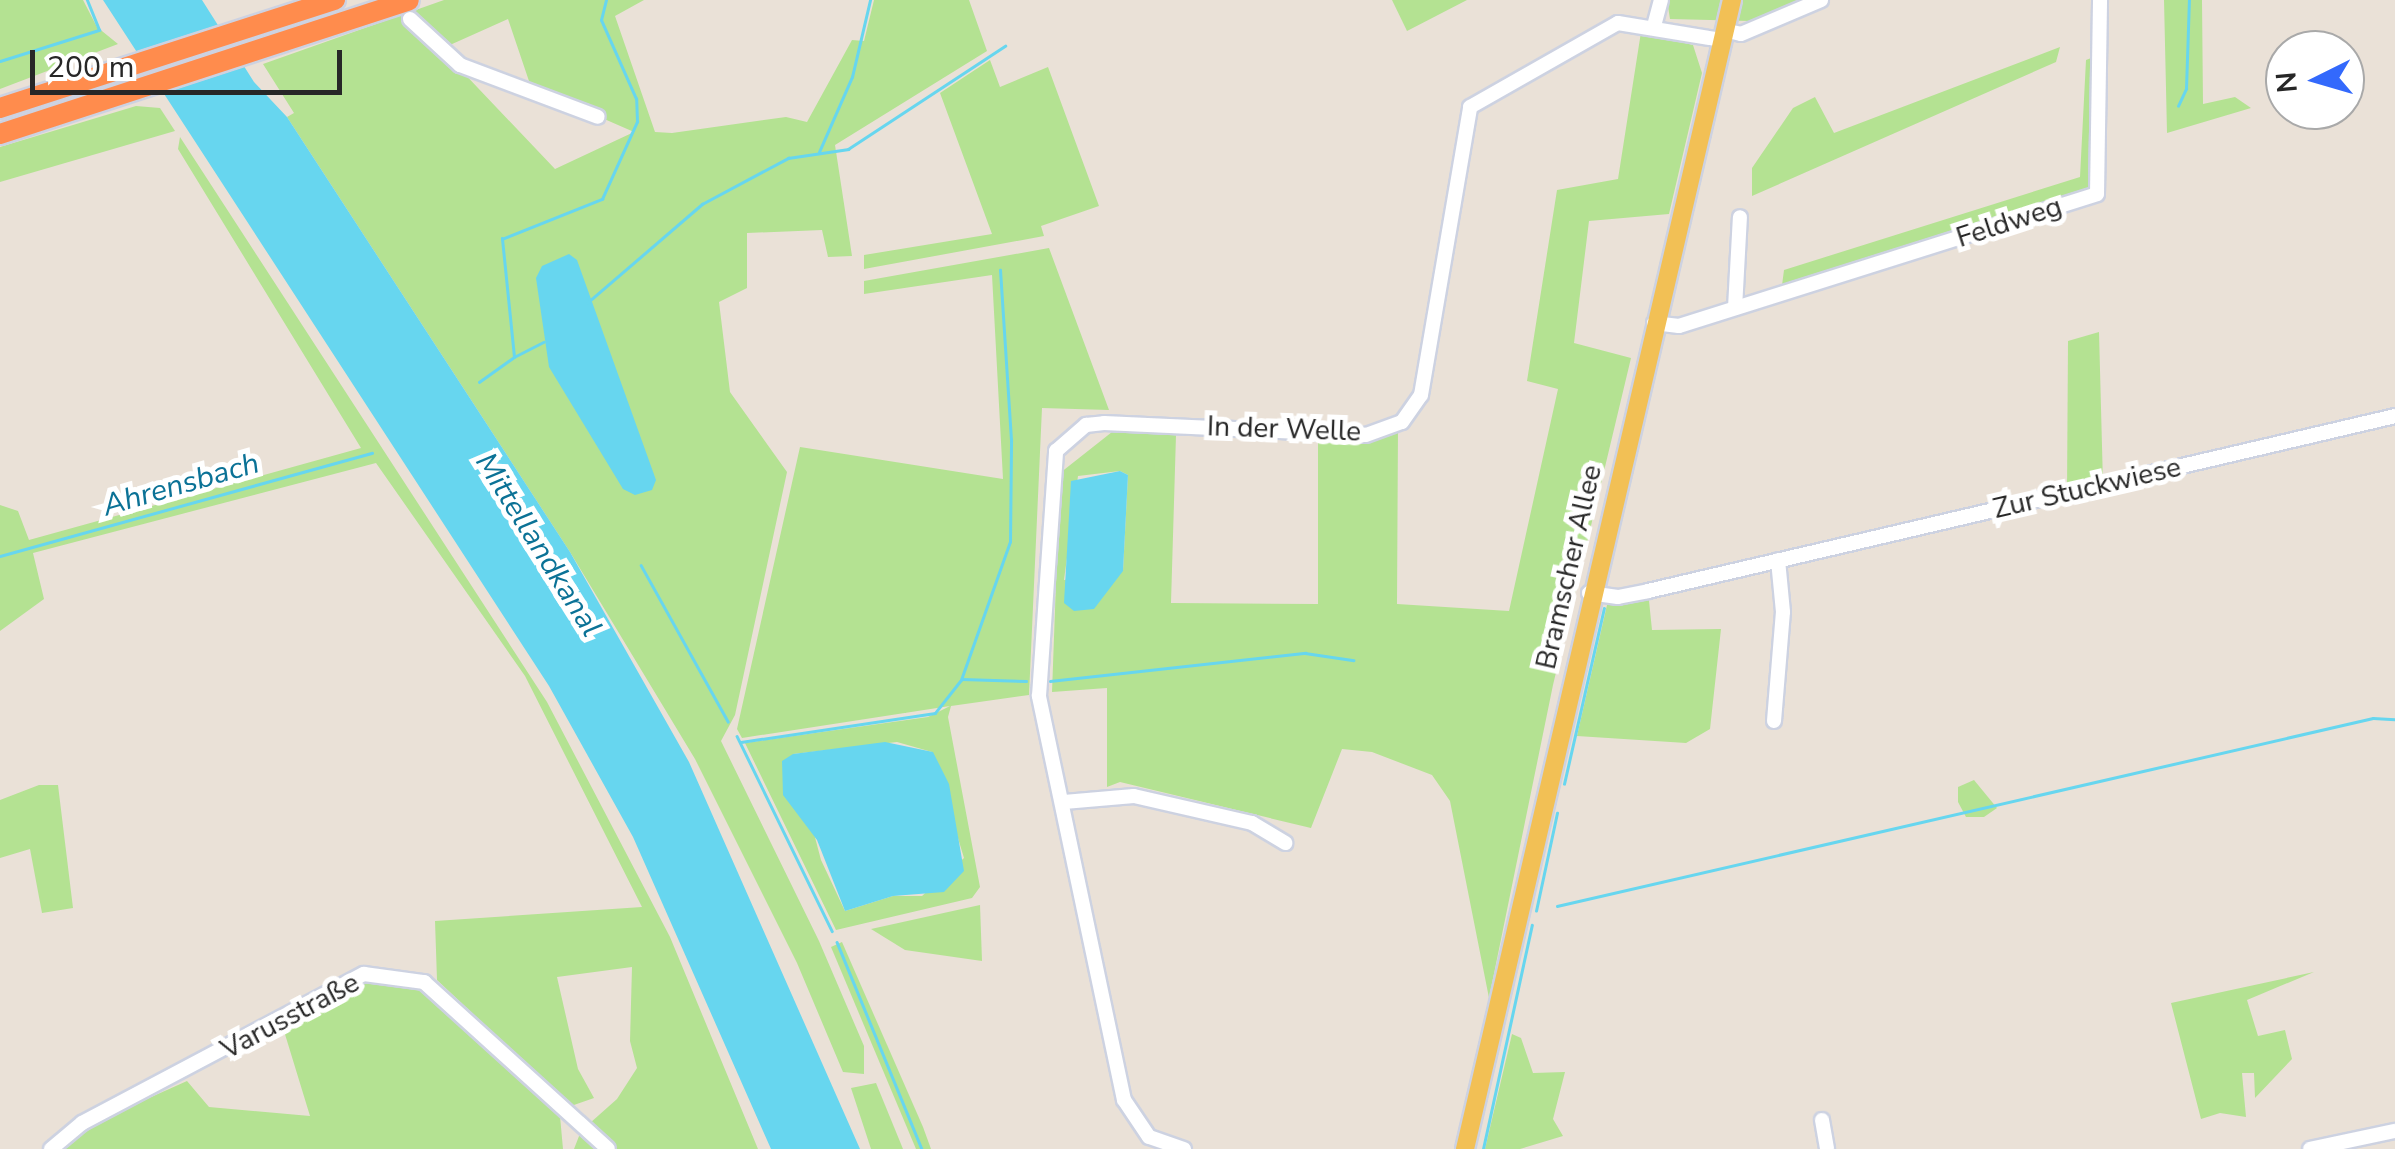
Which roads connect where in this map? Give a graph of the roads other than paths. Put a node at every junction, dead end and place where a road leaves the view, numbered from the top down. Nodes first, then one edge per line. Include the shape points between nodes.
1 (335, 0) edge
2 (1662, 0) edge
3 (1732, 0) edge
4 (1821, 0) edge
5 (2100, 0) edge
6 (410, 9) edge
7 (1654, 26) junction
8 (1723, 36) junction
9 (0, 108) edge
10 (598, 117) dead end
11 (0, 134) edge
12 (1740, 217) dead end
13 (1735, 308) junction
14 (1654, 323) junction
15 (2395, 416) edge
16 (1778, 560) junction
17 (1590, 593) junction
18 (1774, 721) dead end
19 (1064, 802) junction
20 (1285, 843) dead end
21 (1822, 1120) dead end
22 (2395, 1131) edge
23 (2378, 1142) edge
24 (51, 1149) edge
25 (608, 1149) edge
26 (1184, 1149) edge
27 (1464, 1149) edge
28 (1827, 1149) edge
29 (2310, 1149) edge

1 - 9 highway
2 - 7 street
3 - 8 main road, Bramscher Allee
4 - 8 street
5 - 13 street, Feldweg via 2097,194
6 - 10 street via 460,65
6 - 11 highway
7 - 8 street, In der Welle
7 - 19 street, In der Welle via 1618,23 1470,107 1421,395 1402,422 1366,435 1104,423 1086,425 1062,442 1039,696
8 - 14 main road, Bramscher Allee
12 - 13 street
13 - 14 street, Feldweg via 1680,326
14 - 17 main road, Bramscher Allee
15 - 16 street, Zur Stuckwiese
16 - 17 street, Zur Stuckwiese via 1618,597
16 - 18 street via 1783,612
17 - 27 main road, Bramscher Allee
19 - 20 street via 1134,796 1252,823
19 - 26 street, In der Welle via 1124,1100 1148,1137
21 - 28 street
22 - 23 street
23 - 29 street
24 - 25 street, Varusstraße via 82,1122 364,974 424,982

